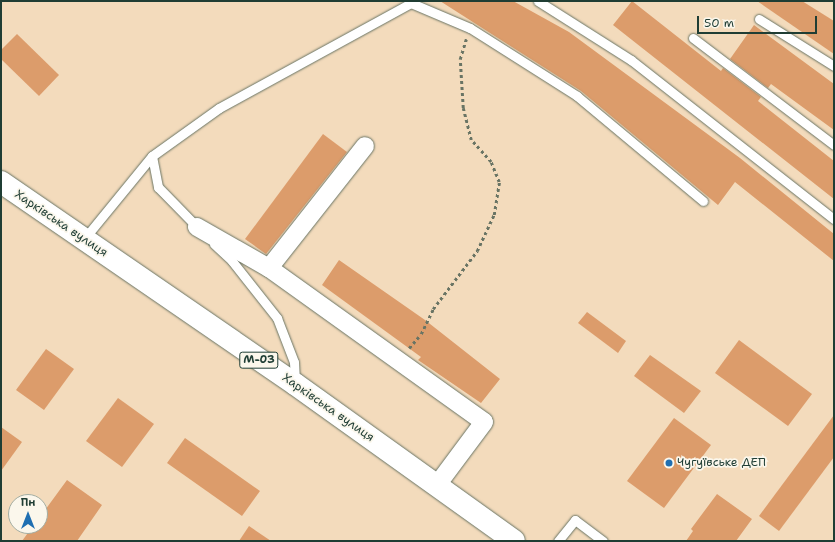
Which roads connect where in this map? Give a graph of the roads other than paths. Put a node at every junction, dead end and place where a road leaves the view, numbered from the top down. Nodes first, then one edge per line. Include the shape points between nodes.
1 (538, 1) edge
2 (759, 19) dead end
3 (694, 38) dead end
4 (834, 66) edge
5 (834, 145) edge
6 (365, 146) dead end
7 (152, 156) junction
8 (1, 182) edge
9 (703, 201) dead end
10 (834, 219) edge
11 (197, 227) junction
12 (84, 239) junction
13 (269, 268) junction
14 (295, 384) junction
15 (438, 485) junction
16 (514, 541) edge
17 (558, 541) edge
18 (603, 541) edge

1 - 10 lane via 631,60
2 - 4 lane
3 - 5 lane
6 - 13 street
7 - 9 lane via 219,108 411,3 470,28 577,96
7 - 11 lane via 158,187
7 - 12 lane
8 - 12 highway, Харківська вулиця / М-03
11 - 13 street
11 - 14 lane via 232,262 277,318 294,362
12 - 14 highway, Харківська вулиця / М-03
13 - 15 street via 484,422
14 - 15 highway, Харківська вулиця / М-03
15 - 16 highway, Харківська вулиця / М-03
17 - 18 lane via 575,520

